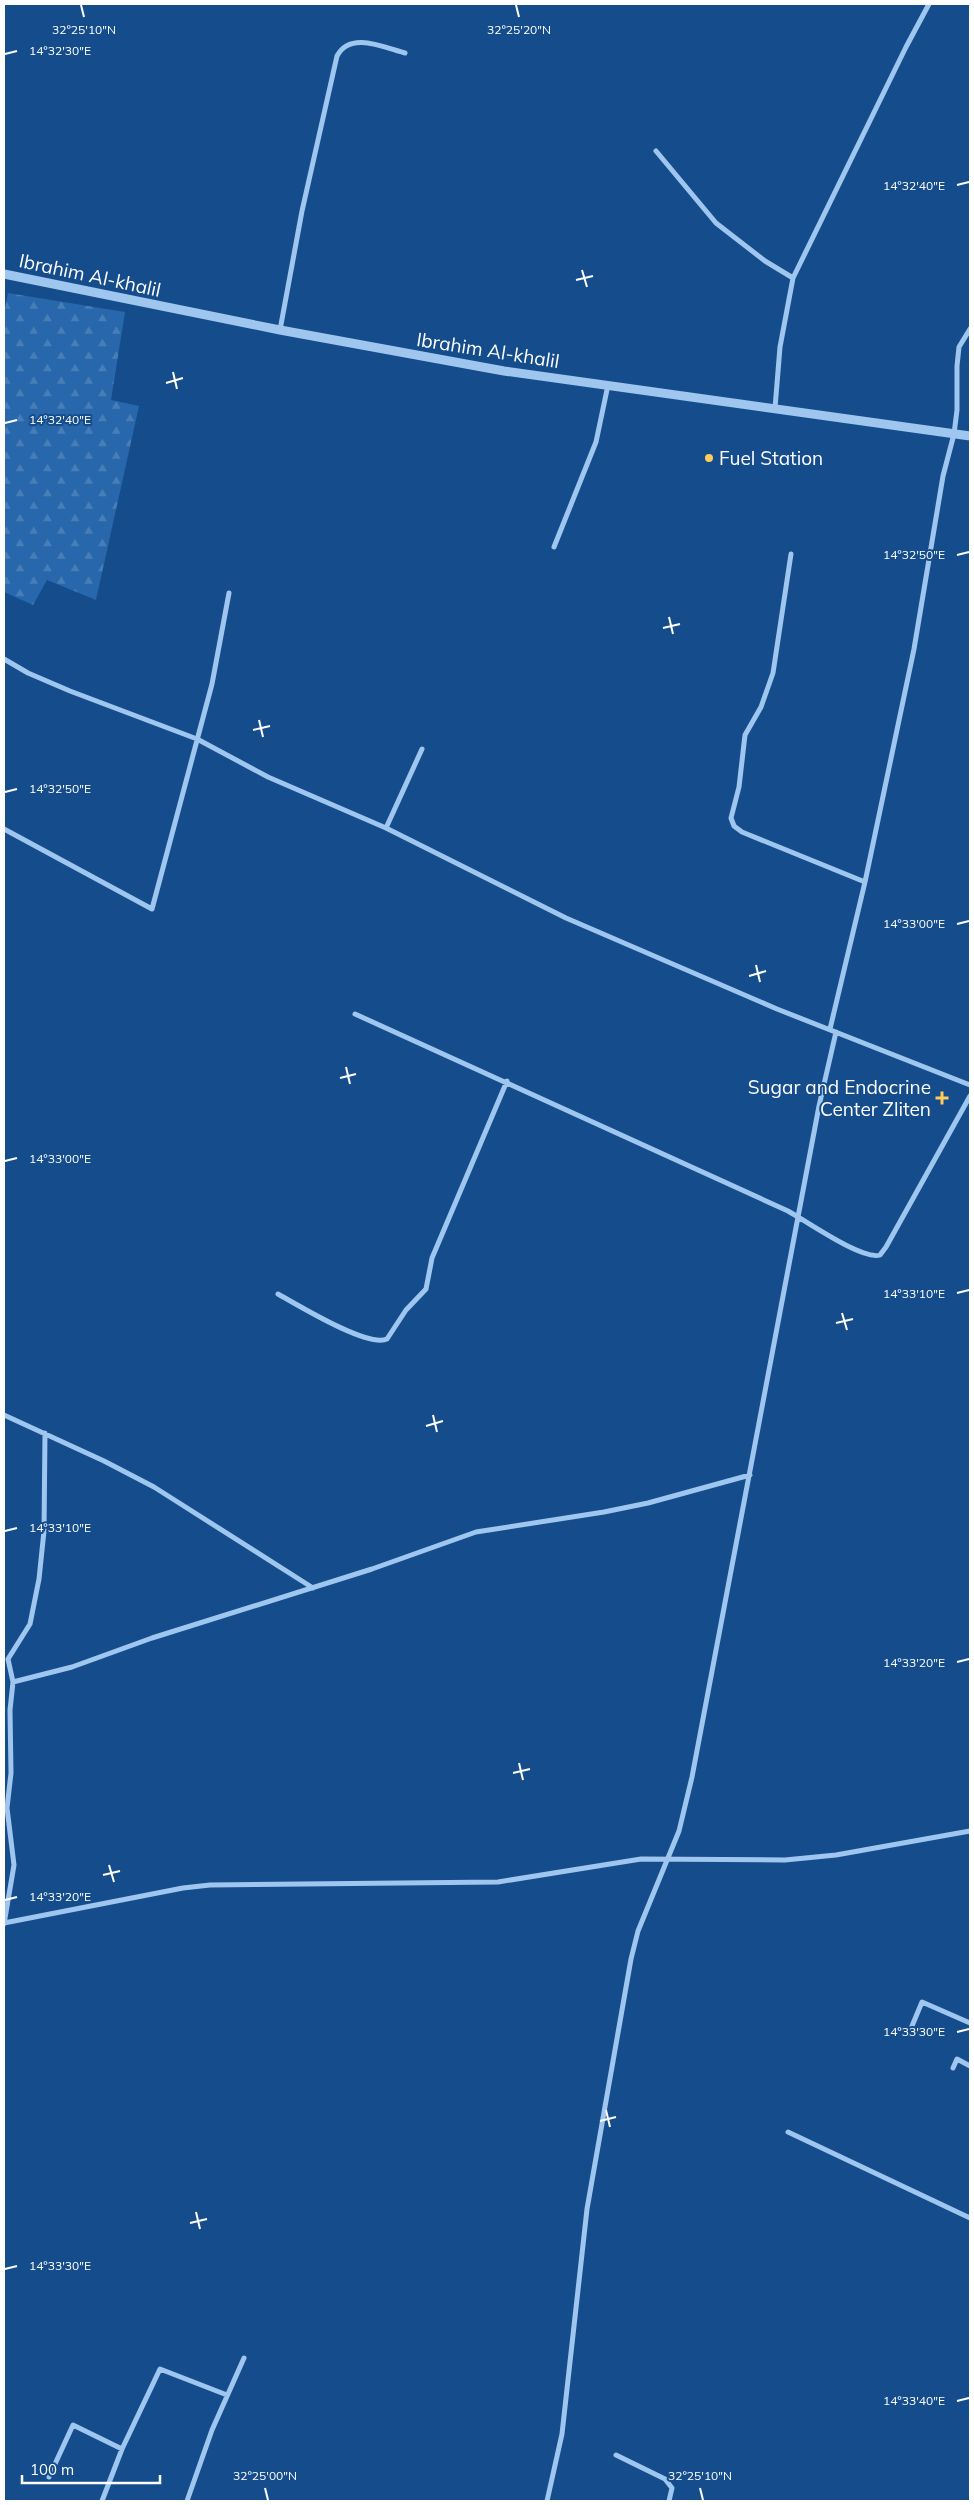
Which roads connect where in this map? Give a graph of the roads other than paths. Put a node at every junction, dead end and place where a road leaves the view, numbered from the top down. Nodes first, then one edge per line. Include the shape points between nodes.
1 (929, 4) edge
2 (405, 53) dead end
3 (656, 151) dead end
4 (4, 274) edge
5 (793, 278) junction
6 (970, 329) edge
7 (280, 330) junction
8 (608, 384) junction
9 (776, 408) junction
10 (954, 434) junction
11 (970, 436) edge
12 (554, 547) dead end
13 (792, 554) dead end
14 (229, 593) dead end
15 (4, 659) edge
16 (197, 738) junction
17 (422, 749) dead end
18 (4, 828) edge
19 (386, 828) junction
20 (865, 882) junction
21 (355, 1014) dead end
22 (830, 1029) junction
23 (836, 1032) junction
24 (507, 1081) junction
25 (970, 1085) edge
26 (970, 1096) edge
27 (799, 1217) junction
28 (278, 1294) dead end
29 (4, 1415) edge
30 (45, 1433) junction
31 (750, 1475) junction
32 (313, 1588) junction
33 (13, 1682) junction
34 (970, 1831) edge
35 (669, 1859) junction
36 (4, 1923) edge
37 (970, 2023) edge
38 (912, 2026) dead end
39 (970, 2066) edge
40 (953, 2068) dead end
41 (788, 2132) dead end
42 (970, 2218) edge
43 (244, 2358) dead end
44 (227, 2395) junction
45 (122, 2449) junction
46 (616, 2455) dead end
47 (49, 2477) dead end
48 (102, 2501) edge
49 (187, 2501) edge
50 (548, 2501) edge
51 (669, 2501) edge

1 - 5 street
2 - 7 street via 357,42 342,47 337,56 302,211
3 - 5 street via 716,223
4 - 7 street, Ibrahim Al-khalil
5 - 9 street via 780,347
6 - 10 street via 959,347 956,366
7 - 8 street, Ibrahim Al-khalil via 504,371
8 - 9 street, Ibrahim Al-khalil
8 - 12 street via 596,442
9 - 10 street, Ibrahim Al-khalil
10 - 11 street, Ibrahim Al-khalil
10 - 20 street via 943,476 914,649
13 - 20 street via 773,673 761,707 745,735 732,818 734,826 742,832
14 - 16 street via 212,684
15 - 16 street via 70,691
16 - 18 street via 152,909
16 - 19 street via 268,777
17 - 19 street
19 - 22 street via 566,918
20 - 22 street
21 - 24 street
22 - 23 street
23 - 25 street
23 - 27 street
24 - 27 street
24 - 28 street via 432,1258 426,1289 406,1310 387,1339 377,1342 354,1333
26 - 27 street via 880,1255 862,1254
27 - 31 street
29 - 30 street
30 - 32 street via 154,1487
30 - 33 street via 44,1531 39,1580 30,1624 8,1659
31 - 32 street via 604,1512 476,1532
31 - 35 street via 692,1777
32 - 33 street via 152,1638 72,1667
33 - 36 street via 8,1808 14,1866
34 - 35 street via 836,1855 785,1860
35 - 36 street via 641,1859 491,1882 201,1886
35 - 50 street via 634,1943 613,2051 587,2209 562,2434
37 - 38 street via 922,2002
39 - 40 street via 957,2059
41 - 42 street
43 - 44 street
44 - 45 street via 160,2369
44 - 49 street
45 - 47 street via 73,2424
45 - 48 street
46 - 51 street via 665,2479 672,2488

